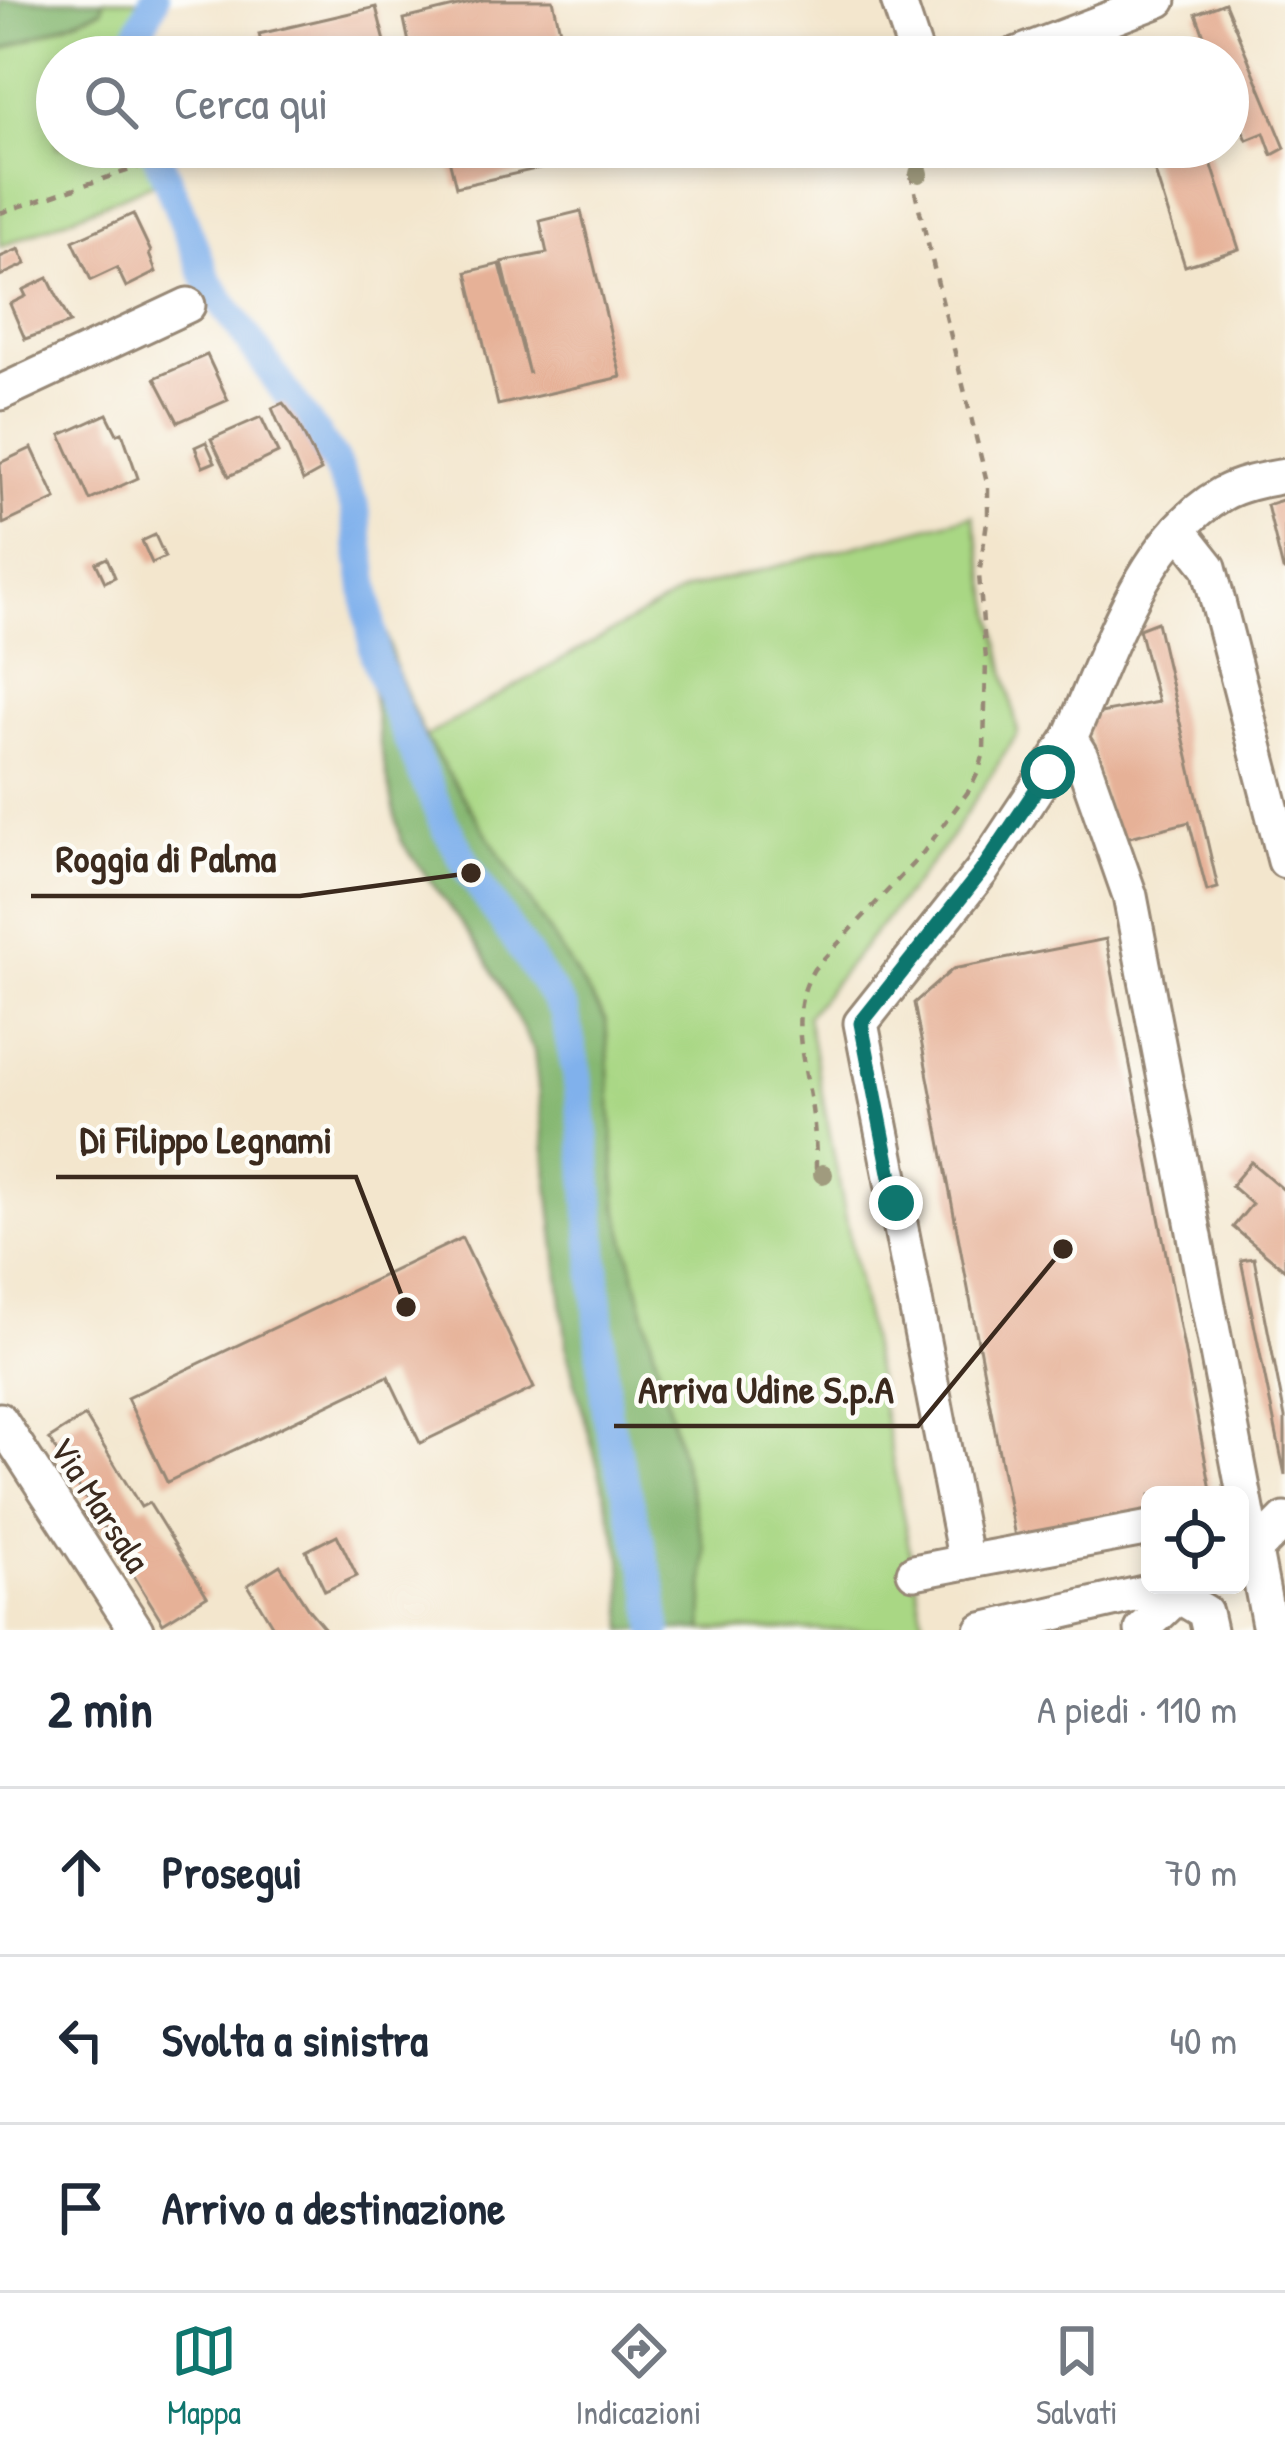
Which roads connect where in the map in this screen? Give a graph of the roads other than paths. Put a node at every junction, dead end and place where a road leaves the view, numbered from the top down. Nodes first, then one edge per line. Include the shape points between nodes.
1 (898, 0) edge
2 (1159, 0) edge
3 (910, 36) edge
4 (1065, 36) edge
5 (188, 305) dead end
6 (0, 393) edge
7 (1285, 476) edge
8 (1179, 529) junction
9 (1070, 738) junction
10 (1285, 861) edge
11 (0, 1420) edge
12 (1241, 1486) edge
13 (1285, 1520) edge
14 (1249, 1524) edge
15 (1141, 1530) edge
16 (1256, 1549) junction
17 (966, 1562) junction
18 (914, 1572) dead end
19 (1178, 1596) junction
20 (136, 1630) edge
21 (982, 1630) edge
22 (1142, 1630) edge
23 (1209, 1630) edge
24 (1270, 1630) edge

1 - 3 street
2 - 4 street
5 - 6 street
7 - 8 street via 1219,495
8 - 9 street via 1142,581
8 - 10 street via 1209,567
9 - 12 street via 1130,896
9 - 17 street via 981,872 861,1023
11 - 20 street, Via Marsala
13 - 16 street
14 - 16 street
15 - 17 street
16 - 24 street
17 - 18 street
19 - 21 street via 1165,1588
19 - 22 street
19 - 23 street via 1205,1612

